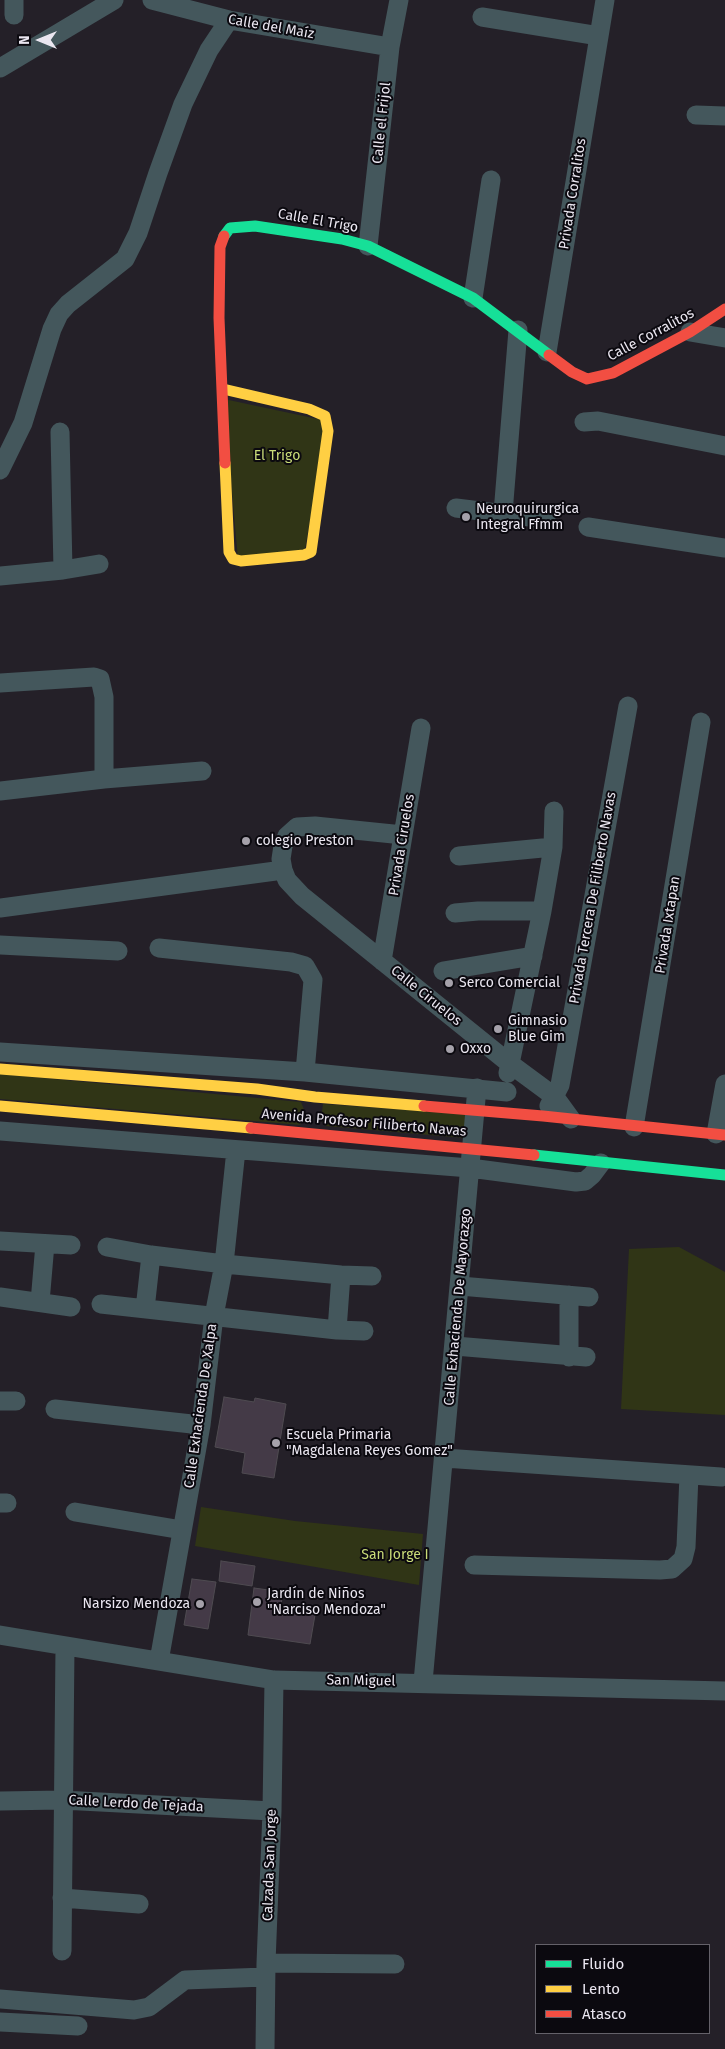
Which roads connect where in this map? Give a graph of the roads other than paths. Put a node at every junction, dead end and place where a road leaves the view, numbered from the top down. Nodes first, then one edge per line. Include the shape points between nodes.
1 (114, 0) edge
2 (152, 0) edge
3 (413, 0) edge
4 (605, 0) edge
5 (398, 6) edge
6 (482, 17) dead end
7 (229, 20) junction
8 (598, 36) junction
9 (390, 47) junction
10 (0, 68) edge
11 (696, 115) dead end
12 (725, 116) edge
13 (491, 180) dead end
14 (368, 246) junction
15 (473, 298) junction
16 (725, 309) edge
17 (518, 330) junction
18 (690, 332) junction
19 (725, 338) edge
20 (547, 352) junction
21 (587, 379) joint
22 (223, 389) junction
23 (584, 422) dead end
24 (60, 432) dead end
25 (725, 446) edge
26 (0, 470) edge
27 (456, 508) dead end
28 (503, 513) junction
29 (546, 518) dead end
30 (588, 527) dead end
31 (725, 548) edge
32 (99, 564) dead end
33 (63, 570) junction
34 (0, 576) edge
35 (0, 683) edge
36 (628, 706) dead end
37 (701, 722) dead end
38 (421, 728) dead end
39 (202, 772) dead end
40 (104, 779) junction
41 (0, 791) edge
42 (554, 811) dead end
43 (403, 835) junction
44 (553, 847) junction
45 (459, 856) dead end
46 (283, 870) junction
47 (0, 908) edge
48 (542, 911) junction
49 (455, 913) dead end
50 (0, 945) edge
51 (160, 948) dead end
52 (118, 951) dead end
53 (533, 956) junction
54 (382, 961) junction
55 (443, 971) dead end
56 (0, 1052) edge
57 (509, 1063) junction
58 (0, 1070) edge
59 (305, 1072) junction
60 (725, 1084) edge
61 (477, 1088) junction
62 (507, 1092) junction
63 (555, 1097) junction
64 (0, 1106) edge
65 (475, 1111) junction
66 (504, 1114) junction
67 (543, 1116) junction
68 (571, 1119) junction
69 (634, 1127) junction
70 (0, 1131) edge
71 (721, 1135) edge
72 (472, 1148) junction
73 (236, 1150) junction
74 (601, 1163) junction
75 (470, 1168) junction
76 (725, 1175) edge
77 (0, 1241) edge
78 (46, 1244) junction
79 (71, 1245) dead end
80 (107, 1247) dead end
81 (151, 1255) junction
82 (224, 1264) junction
83 (341, 1275) junction
84 (372, 1276) dead end
85 (460, 1286) junction
86 (568, 1295) junction
87 (589, 1297) dead end
88 (0, 1298) edge
89 (40, 1302) junction
90 (101, 1304) dead end
91 (71, 1307) dead end
92 (145, 1309) junction
93 (214, 1316) junction
94 (337, 1330) junction
95 (364, 1331) dead end
96 (455, 1346) junction
97 (55, 1409) dead end
98 (200, 1425) junction
99 (444, 1458) junction
100 (689, 1475) junction
101 (722, 1477) dead end
102 (75, 1512) dead end
103 (182, 1530) junction
104 (474, 1565) dead end
105 (0, 1636) edge
106 (65, 1646) junction
107 (159, 1661) junction
108 (274, 1680) junction
109 (423, 1682) junction
110 (725, 1690) edge
111 (62, 1800) junction
112 (0, 1801) edge
113 (272, 1812) junction
114 (62, 1898) junction
115 (139, 1904) dead end
116 (62, 1951) dead end
117 (395, 1964) dead end
118 (266, 1970) junction
119 (0, 1999) edge
120 (0, 2022) edge
121 (78, 2026) dead end
122 (265, 2049) edge

1 - 10 street
2 - 7 street, Calle del Maíz
3 - 5 street
4 - 8 street, Privada Corralitos
5 - 9 street, Calle el Frijol
6 - 8 street
7 - 9 street, Calle del Maíz
7 - 26 street via 183,104 138,233 125,259 59,314 22,423
8 - 20 street, Privada Corralitos
9 - 14 street, Calle el Frijol
11 - 12 street
13 - 15 street
14 - 15 main road, Calle El Trigo
14 - 22 main road, Calle El Trigo via 255,226 230,228 224,235 220,255
15 - 17 main road, Calle El Trigo
16 - 18 main road, Calle Corralitos
17 - 20 main road, Calle El Trigo
17 - 28 street
18 - 19 street
18 - 21 main road, Calle Corralitos via 613,373
20 - 21 main road, Calle El Trigo via 572,372
22 - 22 main road, Calle El Trigo via 309,409 325,416 328,430 314,548 309,554 241,561 233,558 228,544
23 - 25 street via 598,421
24 - 33 street
27 - 28 street
28 - 29 street
30 - 31 street
32 - 33 street
33 - 34 street
35 - 40 street via 94,677 101,680
36 - 63 street, Privada Tercera De Filiberto Navas via 560,1086
37 - 69 street, Privada Ixtapan
38 - 43 street, Privada Ciruelos
39 - 40 street
40 - 41 street
42 - 44 street
43 - 46 street via 297,827 287,836 283,846
43 - 54 street, Privada Ciruelos
44 - 45 street
44 - 48 street
46 - 47 street
46 - 54 street, Calle Ciruelos via 287,880 302,896
48 - 49 street
48 - 53 street
50 - 52 street
51 - 59 street via 305,966 313,980
53 - 55 street
53 - 57 street
54 - 57 street, Calle Ciruelos
56 - 59 street
57 - 62 street
57 - 63 street, Calle Ciruelos
58 - 65 main road, Avenida Profesor Filiberto Navas via 247,1088 314,1101
59 - 61 street
60 - 71 street
61 - 62 street
61 - 65 street, Calle Exhacienda De Mayorazgo
62 - 66 street
63 - 67 street, Privada Tercera De Filiberto Navas
63 - 68 street, Calle Ciruelos
64 - 72 main road, Avenida Profesor Filiberto Navas via 311,1129
65 - 66 main road, Avenida Profesor Filiberto Navas
65 - 72 street, Calle Exhacienda De Mayorazgo
66 - 67 main road, Avenida Profesor Filiberto Navas
67 - 68 main road, Avenida Profesor Filiberto Navas
68 - 69 main road, Avenida Profesor Filiberto Navas
69 - 71 main road, Avenida Profesor Filiberto Navas
70 - 73 street
72 - 74 main road, Avenida Profesor Filiberto Navas
72 - 75 street, Calle Exhacienda De Mayorazgo
73 - 75 street
73 - 82 street, Calle Exhacienda De Xalpa
74 - 75 street via 585,1181 576,1182
74 - 76 main road, Avenida Profesor Filiberto Navas
75 - 85 street, Calle Exhacienda De Mayorazgo
77 - 78 street
78 - 79 street
78 - 89 street
80 - 81 street
81 - 82 street
81 - 92 street
82 - 83 street
82 - 93 street, Calle Exhacienda De Xalpa
83 - 84 street
83 - 94 street
85 - 86 street
85 - 96 street, Calle Exhacienda De Mayorazgo
86 - 87 street
86 - 96 street via 577,1357
88 - 89 street
89 - 91 street
90 - 92 street
92 - 93 street
93 - 94 street
93 - 98 street, Calle Exhacienda De Xalpa
94 - 95 street
96 - 99 street, Calle Exhacienda De Mayorazgo
97 - 98 street
98 - 103 street, Calle Exhacienda De Xalpa
99 - 100 street
99 - 109 street, Calle Exhacienda De Mayorazgo
100 - 101 street
100 - 104 street via 686,1547 683,1559 672,1569
102 - 103 street
103 - 107 street, Calle Exhacienda De Xalpa
105 - 106 street, San Miguel
106 - 107 street, San Miguel
106 - 111 street
107 - 108 street, San Miguel
108 - 109 street, San Miguel
108 - 113 street, Calzada San Jorge
109 - 110 street, San Miguel
111 - 112 street, Calle Lerdo de Tejada
111 - 113 street, Calle Lerdo de Tejada
111 - 114 street
113 - 118 street, Calzada San Jorge
114 - 115 street
114 - 116 street
117 - 118 street
118 - 119 street via 185,1980 149,2007 134,2010
118 - 122 street, Calzada San Jorge
120 - 121 street

